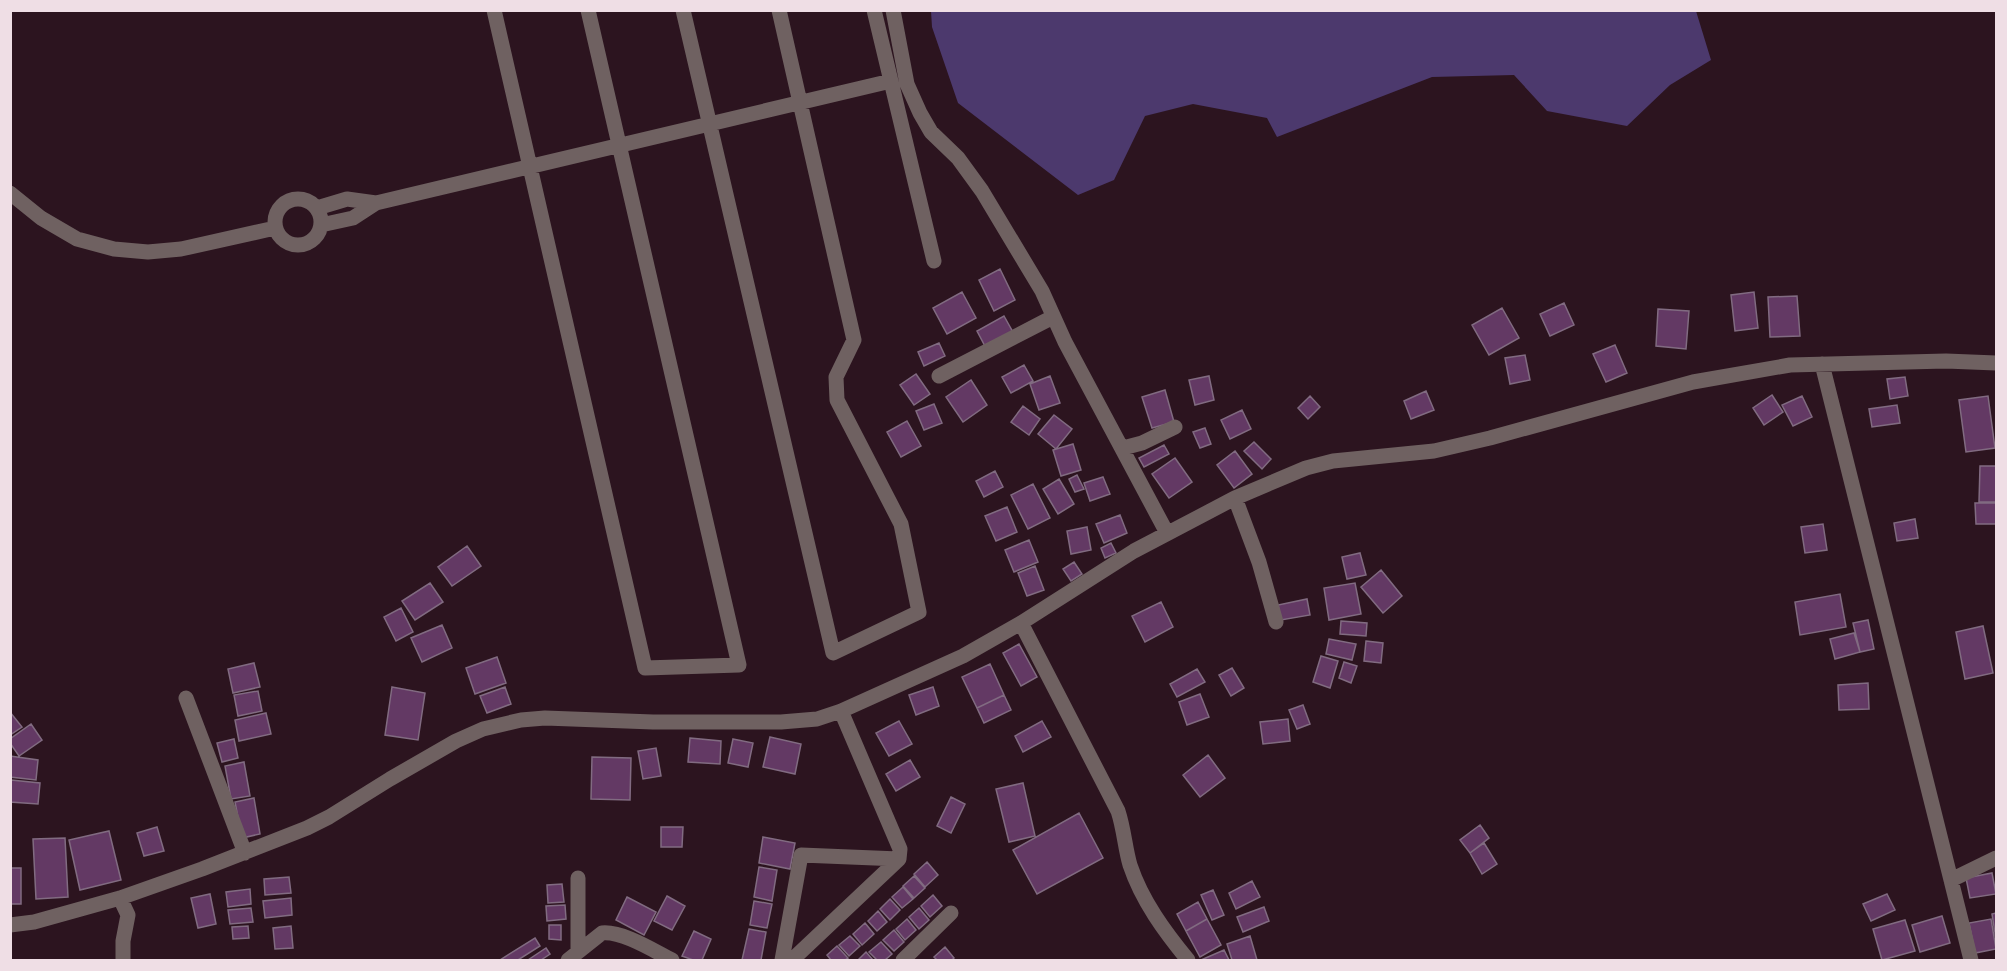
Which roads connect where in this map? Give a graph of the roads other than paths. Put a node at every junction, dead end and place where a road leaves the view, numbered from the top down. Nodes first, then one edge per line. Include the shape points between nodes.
1 (494, 10) edge
2 (588, 10) edge
3 (683, 10) edge
4 (779, 10) edge
5 (874, 10) edge
6 (893, 10) edge
7 (891, 81) junction
8 (800, 103) junction
9 (710, 124) junction
10 (619, 146) junction
11 (530, 167) junction
12 (10, 193) edge
13 (375, 203) junction
14 (317, 208) junction
15 (321, 225) junction
16 (275, 228) junction
17 (934, 261) dead end
18 (1053, 318) junction
19 (1996, 363) edge
20 (1822, 364) junction
21 (939, 376) dead end
22 (1174, 427) dead end
23 (1123, 448) junction
24 (1235, 498) junction
25 (1167, 533) junction
26 (1276, 622) dead end
27 (1022, 623) junction
28 (186, 698) dead end
29 (841, 711) junction
30 (244, 853) junction
31 (1996, 858) edge
32 (899, 859) junction
33 (578, 878) dead end
34 (1951, 880) junction
35 (120, 898) junction
36 (951, 913) dead end
37 (10, 926) edge
38 (573, 956) edge
39 (123, 960) edge
40 (672, 960) edge
41 (782, 960) edge
42 (792, 960) edge
43 (903, 960) edge
44 (1188, 960) edge
45 (1971, 960) edge

1 - 11 street
2 - 10 street
3 - 9 street
4 - 8 street
5 - 7 street
6 - 18 street via 907,84 920,113 931,132 958,158 982,191 1042,291
7 - 8 street
7 - 17 street
8 - 9 street
8 - 9 street via 854,340 836,377 837,400 901,524 919,612 833,653
9 - 10 street
10 - 11 street
10 - 11 street via 739,665 645,668
11 - 13 street
12 - 16 street via 41,218 77,238 114,249 181,249
13 - 14 street via 347,199
13 - 15 street via 353,218
14 - 15 street
14 - 16 street via 307,200 294,198 282,204 275,215
15 - 16 street via 314,239 295,245 282,240
18 - 21 street
18 - 23 street
19 - 20 street
20 - 24 street via 1791,365 1693,382 1434,451 1334,461 1306,468
20 - 34 street
22 - 23 street
23 - 25 street
24 - 25 street
24 - 26 street
25 - 27 street
27 - 29 street via 963,656
27 - 44 street via 1118,811 1139,888
28 - 30 street
29 - 30 street via 817,719 781,722 545,718 483,729 329,817
29 - 32 street via 900,849
30 - 35 street
31 - 34 street
32 - 41 street via 801,855
32 - 42 street
33 - 38 street
34 - 45 street
35 - 37 street
35 - 39 street via 128,915
36 - 43 street
38 - 40 street via 602,933 614,933

